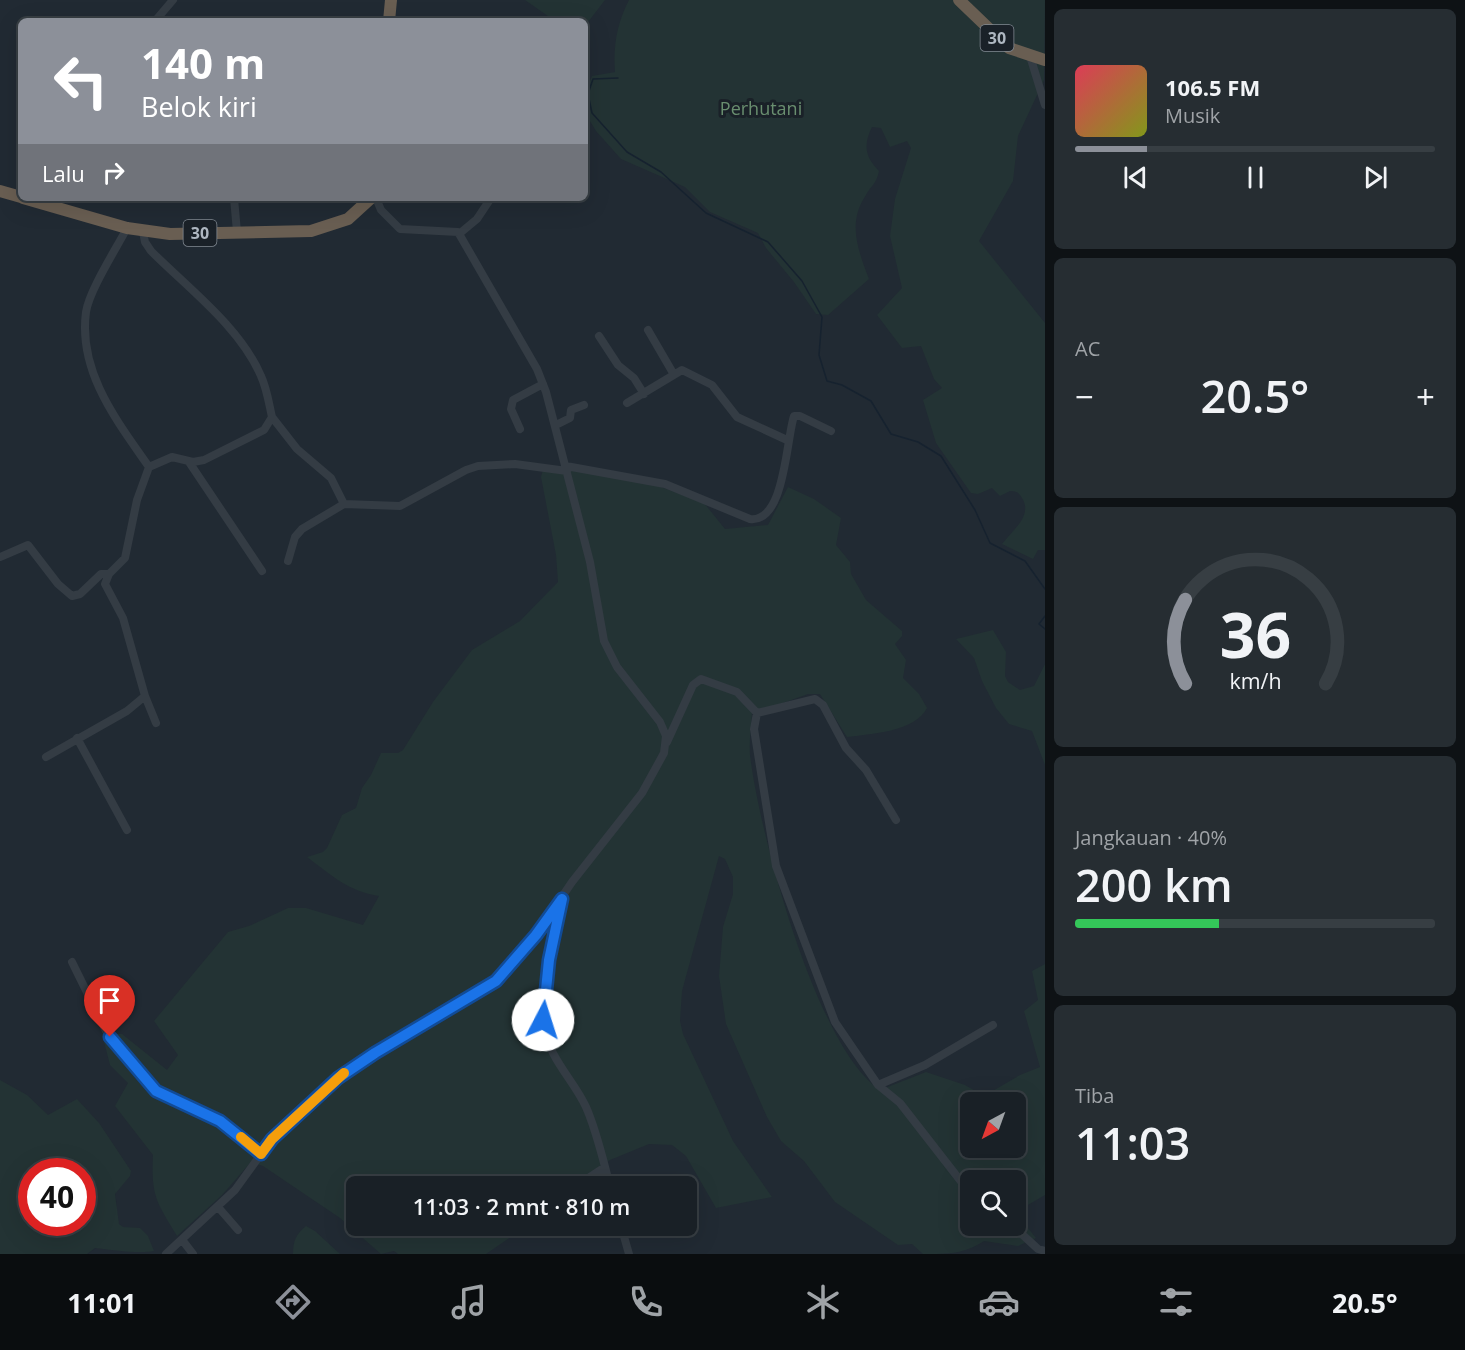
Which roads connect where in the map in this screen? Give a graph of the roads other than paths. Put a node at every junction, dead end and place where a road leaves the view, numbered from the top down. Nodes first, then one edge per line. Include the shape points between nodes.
1 (173, 0) edge
2 (391, 0) edge
3 (959, 0) edge
4 (158, 18) edge
5 (389, 18) edge
6 (1030, 56) junction
7 (1045, 60) edge
8 (1045, 105) edge
9 (0, 191) edge
10 (18, 197) edge
11 (50, 201) edge
12 (234, 201) edge
13 (368, 201) edge
14 (377, 201) edge
15 (489, 201) edge
16 (127, 228) junction
17 (143, 232) junction
18 (237, 232) junction
19 (459, 234) junction
20 (648, 330) dead end
21 (599, 336) dead end
22 (673, 373) junction
23 (543, 384) junction
24 (644, 394) junction
25 (627, 403) dead end
26 (584, 405) dead end
27 (272, 417) junction
28 (556, 425) junction
29 (520, 429) dead end
30 (831, 431) dead end
31 (787, 440) junction
32 (189, 462) junction
33 (149, 467) junction
34 (567, 468) junction
35 (344, 504) junction
36 (0, 557) edge
37 (288, 561) dead end
38 (262, 570) dead end
39 (109, 574) junction
40 (145, 696) junction
41 (758, 713) junction
42 (156, 723) dead end
43 (77, 738) junction
44 (666, 745) junction
45 (46, 757) dead end
46 (896, 820) dead end
47 (127, 830) dead end
48 (562, 899) junction
49 (72, 962) dead end
50 (993, 1025) dead end
51 (878, 1085) junction
52 (261, 1154) junction
53 (605, 1167) junction
54 (591, 1176) edge
55 (607, 1176) edge
56 (960, 1180) edge
57 (218, 1207) junction
58 (238, 1230) dead end
59 (624, 1236) edge
60 (1024, 1236) edge
61 (183, 1240) junction
62 (1045, 1251) edge
63 (166, 1254) edge
64 (193, 1254) edge
65 (629, 1254) edge

1 - 4 street
2 - 5 highway
3 - 6 highway, 30 via 1000,41
6 - 7 highway, 30
6 - 8 street
9 - 10 highway, 30
11 - 16 highway, 30
12 - 18 street
13 - 18 highway, 30 via 348,219 324,228
14 - 19 street via 400,229 454,230
15 - 19 street via 477,219
16 - 17 highway, 30
16 - 33 street via 86,312 88,356 106,404
17 - 18 highway, 30
17 - 27 street via 151,251 226,322 252,360 264,385
19 - 23 street
20 - 22 street
21 - 24 street
22 - 24 street
22 - 31 street via 682,370 705,381 737,417
23 - 28 street
23 - 29 street via 513,400 511,409
24 - 25 street
26 - 28 street via 571,410 570,418
27 - 32 street via 264,430 204,460
27 - 35 street via 297,449 332,478
28 - 34 street
30 - 31 street via 795,415
31 - 34 street via 781,484 766,515 760,519 750,519 658,482
32 - 33 street via 172,457
32 - 38 street
33 - 39 street via 137,500 125,558
34 - 35 street via 478,466 400,506
34 - 44 street via 600,605 604,641 617,667 660,722
35 - 37 street via 298,533
36 - 39 street via 28,545 72,596 80,594 101,574
39 - 40 street via 106,589 123,618
40 - 42 street
40 - 43 street via 127,711
41 - 44 street via 737,692 701,680 693,685
41 - 46 street via 810,699 819,701
41 - 51 street via 754,729 772,848 782,884 835,1022
43 - 45 street
43 - 47 street
44 - 48 street via 662,760 642,793
48 - 52 street via 496,981 338,1078
48 - 53 street via 549,960 544,1029 558,1064 586,1107
49 - 52 street via 110,1037 156,1091 220,1121
50 - 51 street via 925,1065
51 - 56 street via 900,1103
52 - 57 street via 244,1180
53 - 54 street
53 - 55 street
57 - 58 street
57 - 61 street
59 - 65 street
60 - 62 street
61 - 63 street
61 - 64 street

